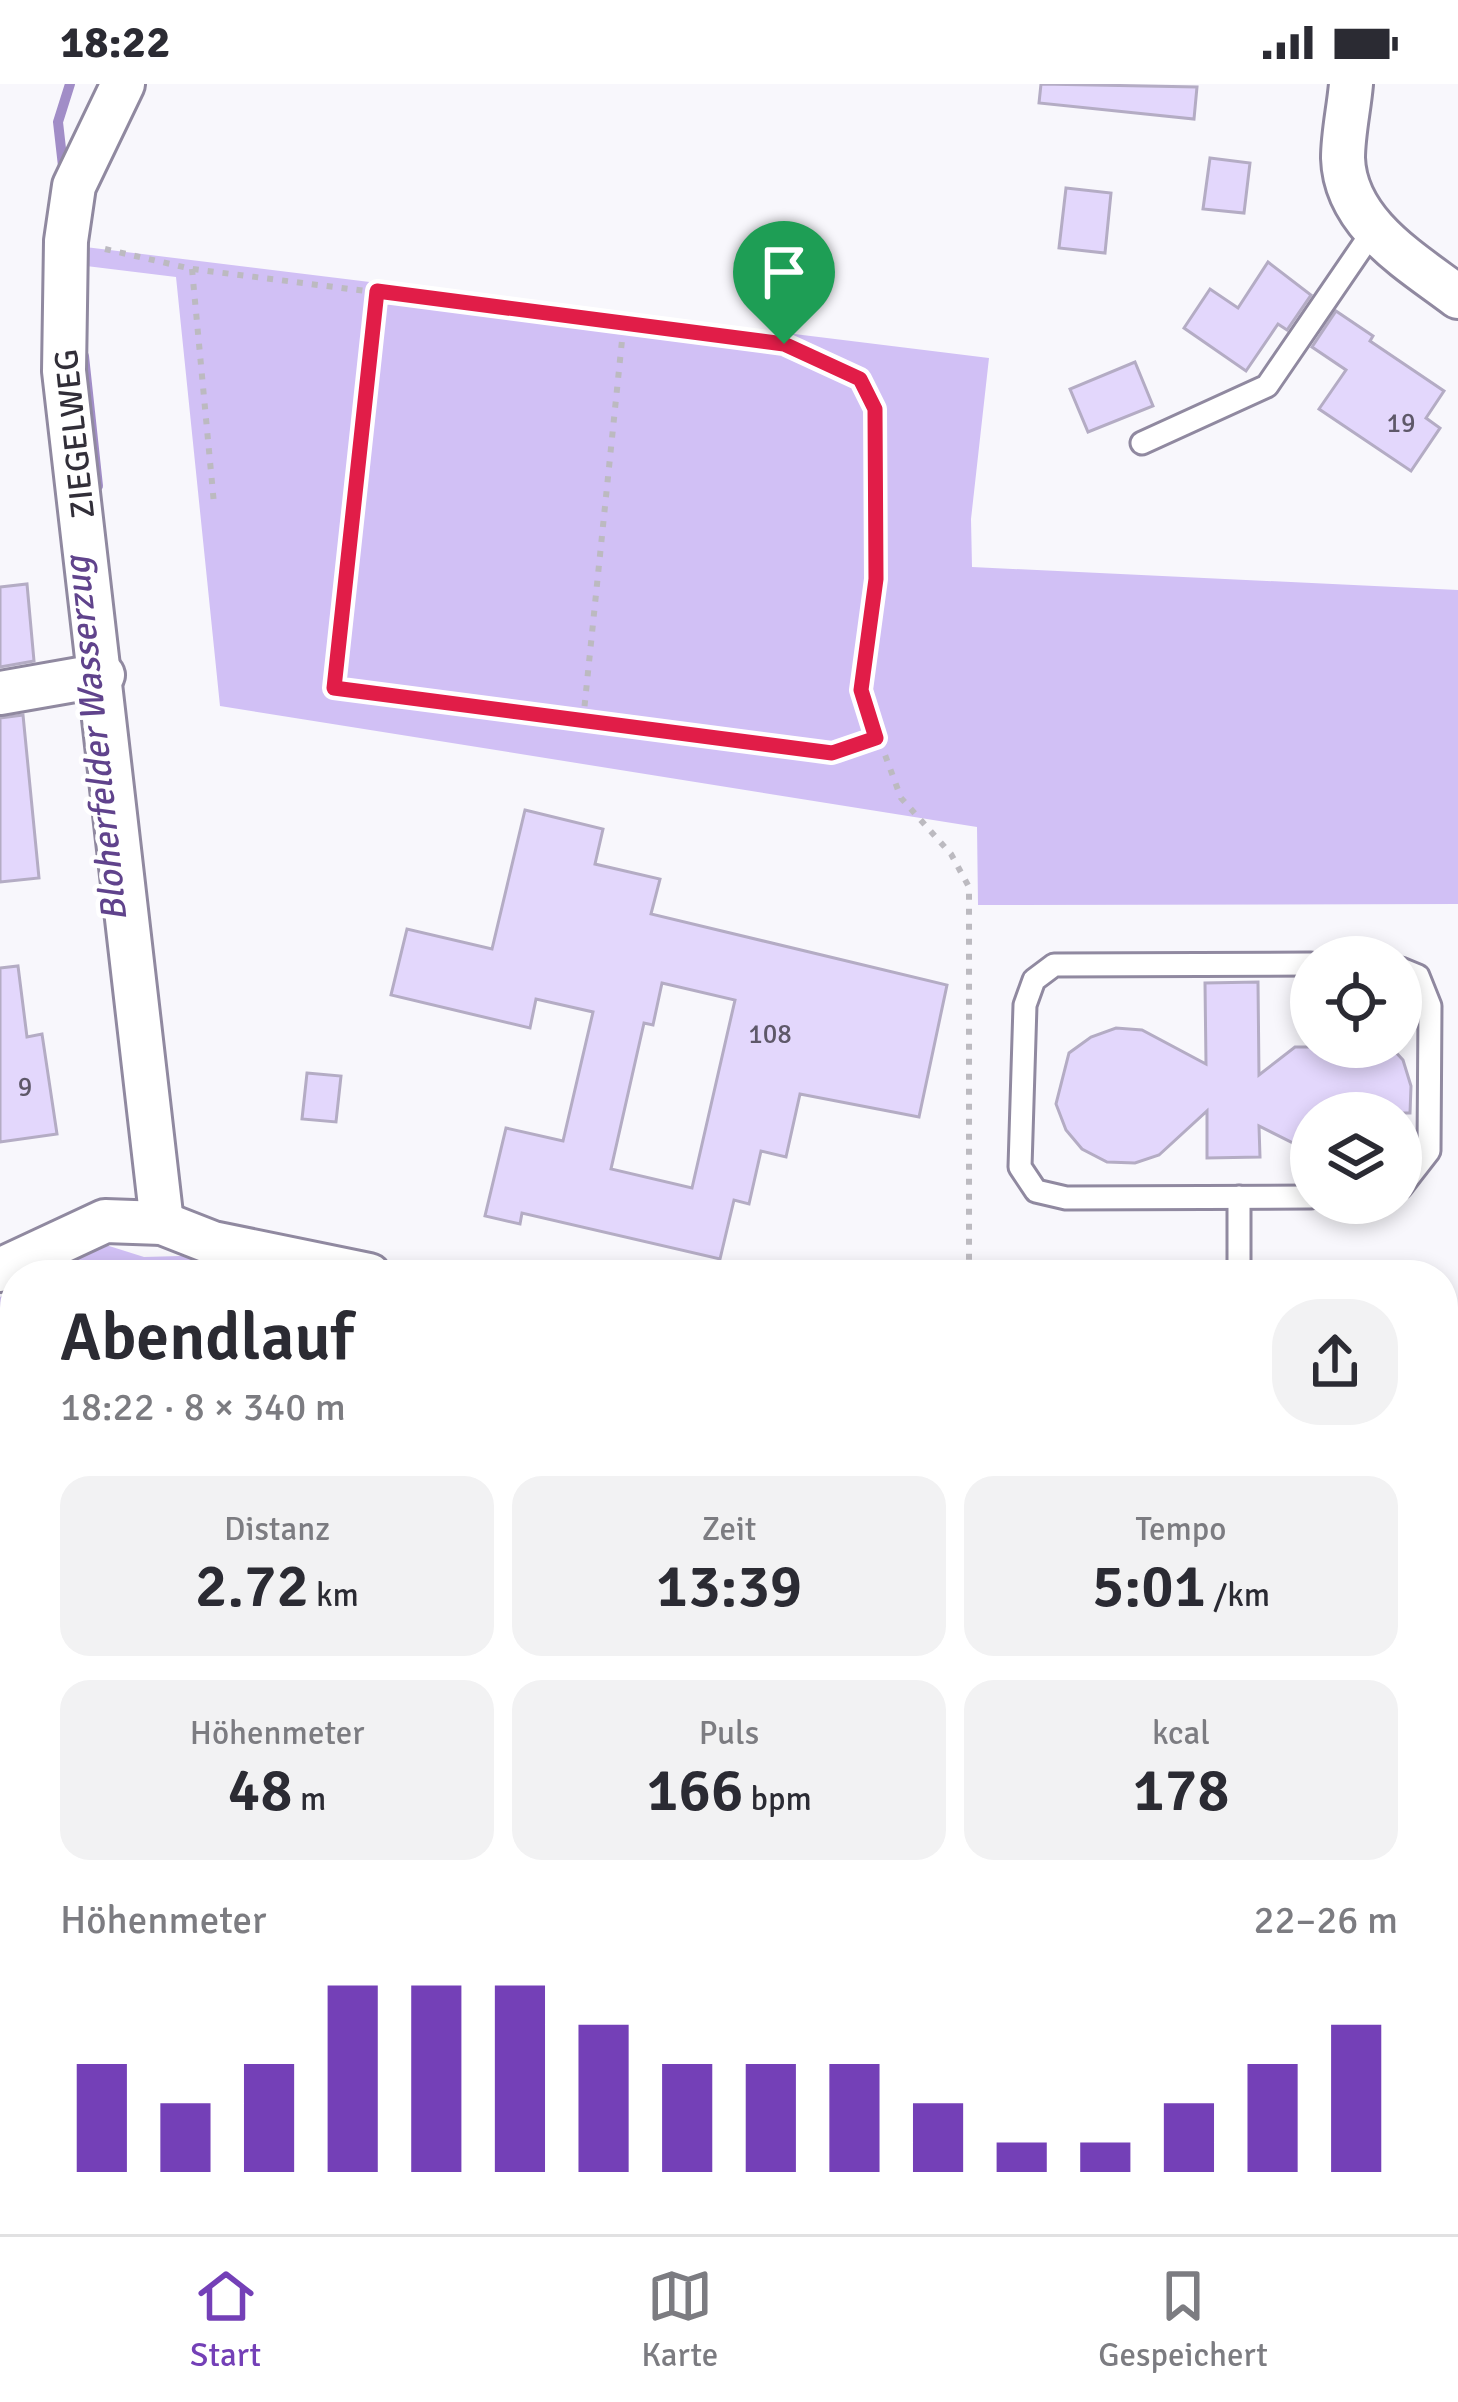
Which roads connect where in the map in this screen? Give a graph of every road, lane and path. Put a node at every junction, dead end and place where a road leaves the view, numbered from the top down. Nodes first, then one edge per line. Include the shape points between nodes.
1 (123, 84) edge
2 (1352, 84) edge
3 (1375, 228) junction
4 (66, 241) junction
5 (192, 269) junction
6 (377, 291) junction
7 (1458, 297) edge
8 (624, 321) junction
9 (1142, 443) dead end
10 (214, 504) dead end
11 (103, 674) junction
12 (0, 693) edge
13 (583, 721) junction
14 (876, 738) junction
15 (1290, 964) edge
16 (1422, 986) edge
17 (1422, 1160) edge
18 (1240, 1197) junction
19 (1290, 1197) edge
20 (162, 1223) junction
21 (21, 1260) edge
22 (296, 1260) edge
23 (969, 1260) edge
24 (1239, 1260) edge

1 - 4 street, ZIEGELWEG via 74,186
2 - 3 street via 1343,161 1355,208
3 - 7 street
3 - 9 lane via 1268,386
4 - 5 path
4 - 11 street, ZIEGELWEG via 64,371
5 - 6 path
5 - 10 path
6 - 8 path
6 - 13 path via 334,688
8 - 13 path
8 - 14 path via 784,344 860,379 875,409 876,579 861,690
11 - 12 street
11 - 20 street, ZIEGELWEG
13 - 14 path via 832,753
14 - 23 path via 901,798 969,887
15 - 18 lane via 1054,965 1034,980 1025,1005 1021,1166 1036,1191 1066,1198
16 - 17 lane via 1430,1006 1430,1150
18 - 19 lane
18 - 24 lane
20 - 21 street via 105,1221
20 - 22 street

